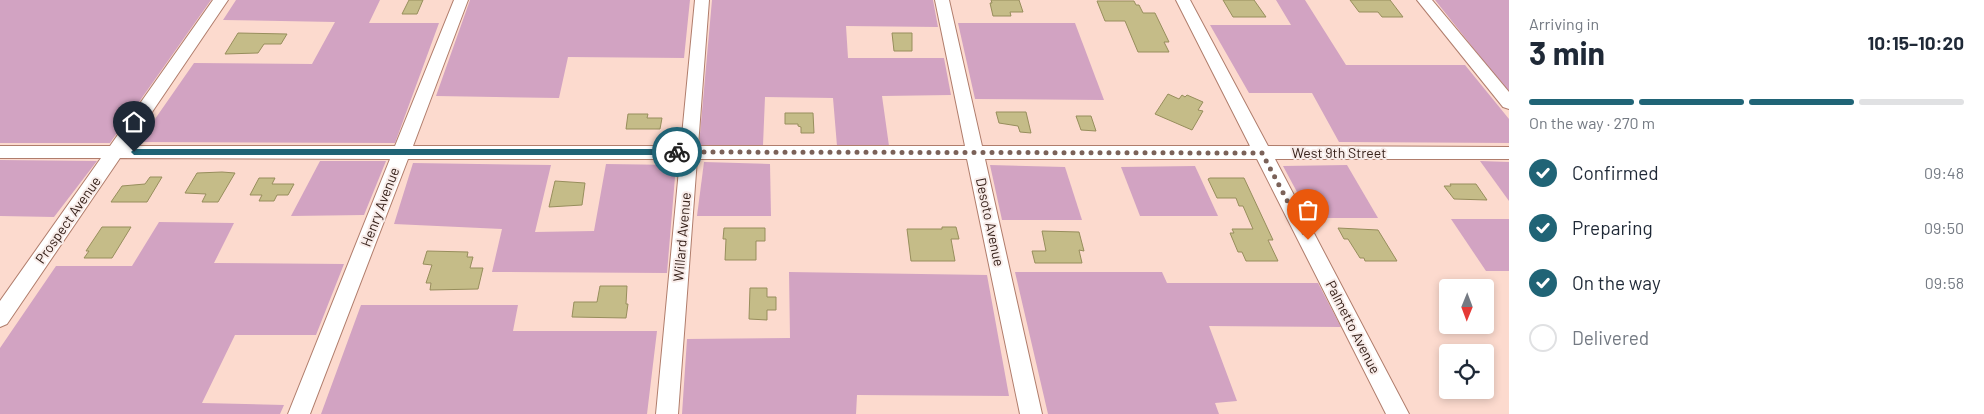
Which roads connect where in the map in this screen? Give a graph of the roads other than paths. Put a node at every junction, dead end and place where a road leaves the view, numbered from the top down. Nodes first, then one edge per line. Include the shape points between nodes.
1 (221, 0) edge
2 (461, 0) edge
3 (702, 0) edge
4 (942, 0) edge
5 (1183, 0) edge
6 (1424, 0) edge
7 (1509, 103) edge
8 (0, 152) edge
9 (115, 152) junction
10 (402, 152) junction
11 (689, 152) junction
12 (975, 153) junction
13 (1262, 153) junction
14 (1509, 153) edge
15 (0, 318) edge
16 (299, 414) edge
17 (667, 414) edge
18 (1031, 414) edge
19 (1398, 414) edge

1 - 9 street, Prospect Avenue
2 - 10 street, Henry Avenue
3 - 11 street, Willard Avenue
4 - 12 street, Desoto Avenue
5 - 13 street, Palmetto Avenue
6 - 7 street
8 - 9 street, West 9th Street
9 - 10 street, West 9th Street
9 - 15 street, Prospect Avenue
10 - 11 street, West 9th Street
10 - 16 street, Henry Avenue
11 - 12 street, West 9th Street
11 - 17 street, Willard Avenue
12 - 13 street, West 9th Street
12 - 18 street, Desoto Avenue
13 - 14 street, West 9th Street
13 - 19 street, Palmetto Avenue

